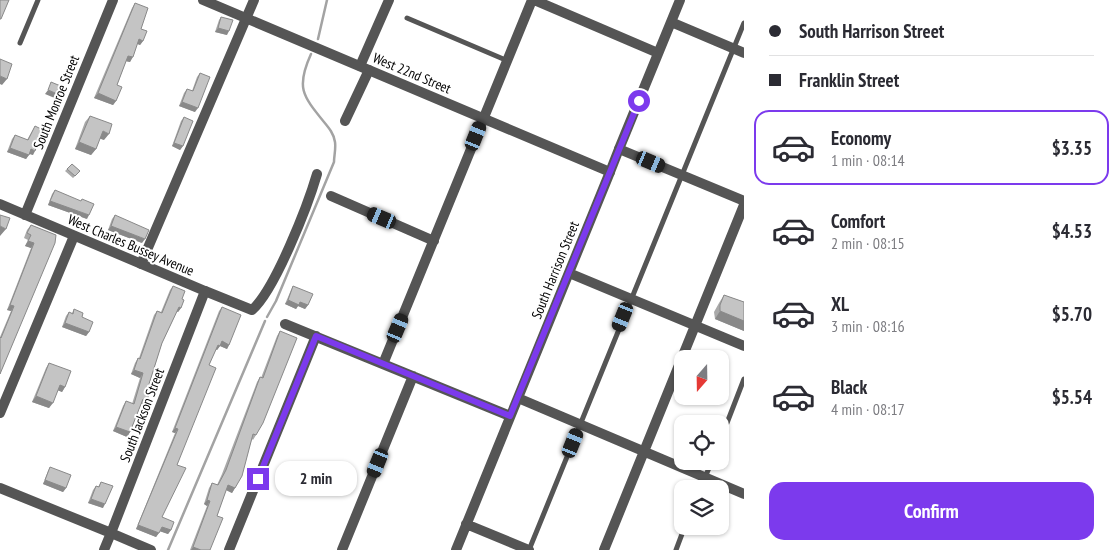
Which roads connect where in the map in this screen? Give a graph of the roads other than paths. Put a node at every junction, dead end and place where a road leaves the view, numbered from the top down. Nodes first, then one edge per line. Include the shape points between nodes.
1 (38, 0) edge
2 (113, 0) edge
3 (203, 0) edge
4 (254, 0) edge
5 (389, 0) edge
6 (533, 0) edge
7 (680, 0) edge
8 (246, 18) junction
9 (407, 18) dead end
10 (671, 22) junction
11 (744, 22) edge
12 (20, 43) dead end
13 (733, 49) junction
14 (658, 53) junction
15 (744, 53) edge
16 (508, 61) junction
17 (364, 68) junction
18 (484, 119) junction
19 (345, 121) dead end
20 (619, 149) junction
21 (610, 172) junction
22 (317, 174) dead end
23 (683, 175) junction
24 (331, 196) dead end
25 (744, 201) edge
26 (0, 204) edge
27 (744, 205) edge
28 (25, 215) junction
29 (74, 236) junction
30 (434, 241) junction
31 (141, 264) junction
32 (568, 273) junction
33 (205, 291) junction
34 (630, 299) junction
35 (285, 324) dead end
36 (695, 326) junction
37 (316, 336) junction
38 (744, 346) edge
39 (383, 364) junction
40 (413, 376) junction
41 (744, 379) edge
42 (518, 398) junction
43 (0, 413) edge
44 (510, 416) junction
45 (729, 418) edge
46 (580, 425) junction
47 (644, 452) junction
48 (708, 470) edge
49 (705, 478) junction
50 (0, 488) edge
51 (744, 494) edge
52 (466, 524) junction
53 (111, 533) junction
54 (682, 535) edge
55 (104, 550) edge
56 (151, 550) edge
57 (229, 550) edge
58 (342, 550) edge
59 (456, 550) edge
60 (529, 550) edge
61 (604, 550) edge
62 (676, 550) edge

1 - 12 lane
2 - 28 street, South Monroe Street
3 - 8 street, West 22nd Street
4 - 8 street
5 - 17 street
6 - 14 street
6 - 16 street
7 - 10 street, South Harrison Street
8 - 17 street, West 22nd Street
8 - 31 street
9 - 16 lane
10 - 13 street
10 - 14 street, South Harrison Street
11 - 13 lane
13 - 15 street
13 - 23 lane
14 - 20 street, South Harrison Street
16 - 18 street
17 - 18 street, West 22nd Street
17 - 19 street
18 - 21 street, West 22nd Street
18 - 30 street
20 - 21 street, South Harrison Street
20 - 23 street
21 - 32 street, South Harrison Street
22 - 33 street, West Charles Bussey Avenue via 312,194 264,298 252,310
23 - 25 street
23 - 34 lane
24 - 30 street
26 - 28 street, West Charles Bussey Avenue
27 - 36 street
28 - 29 street, West Charles Bussey Avenue
29 - 31 street, West Charles Bussey Avenue
29 - 43 street
30 - 39 street
31 - 33 street, West Charles Bussey Avenue
32 - 34 street
32 - 42 street, South Harrison Street
33 - 53 street, South Jackson Street
34 - 36 street
34 - 46 lane
35 - 37 street
36 - 38 street
36 - 47 street
37 - 39 street
37 - 57 street
39 - 40 street
40 - 44 street
40 - 58 street
41 - 45 lane
42 - 44 street, South Harrison Street
42 - 46 street
44 - 52 street, South Harrison Street
46 - 47 street
46 - 60 lane
47 - 49 street
47 - 61 street
48 - 49 lane
49 - 51 street
50 - 53 street
52 - 59 street, South Harrison Street
52 - 60 street
53 - 55 street, South Jackson Street
53 - 56 street
54 - 62 lane

